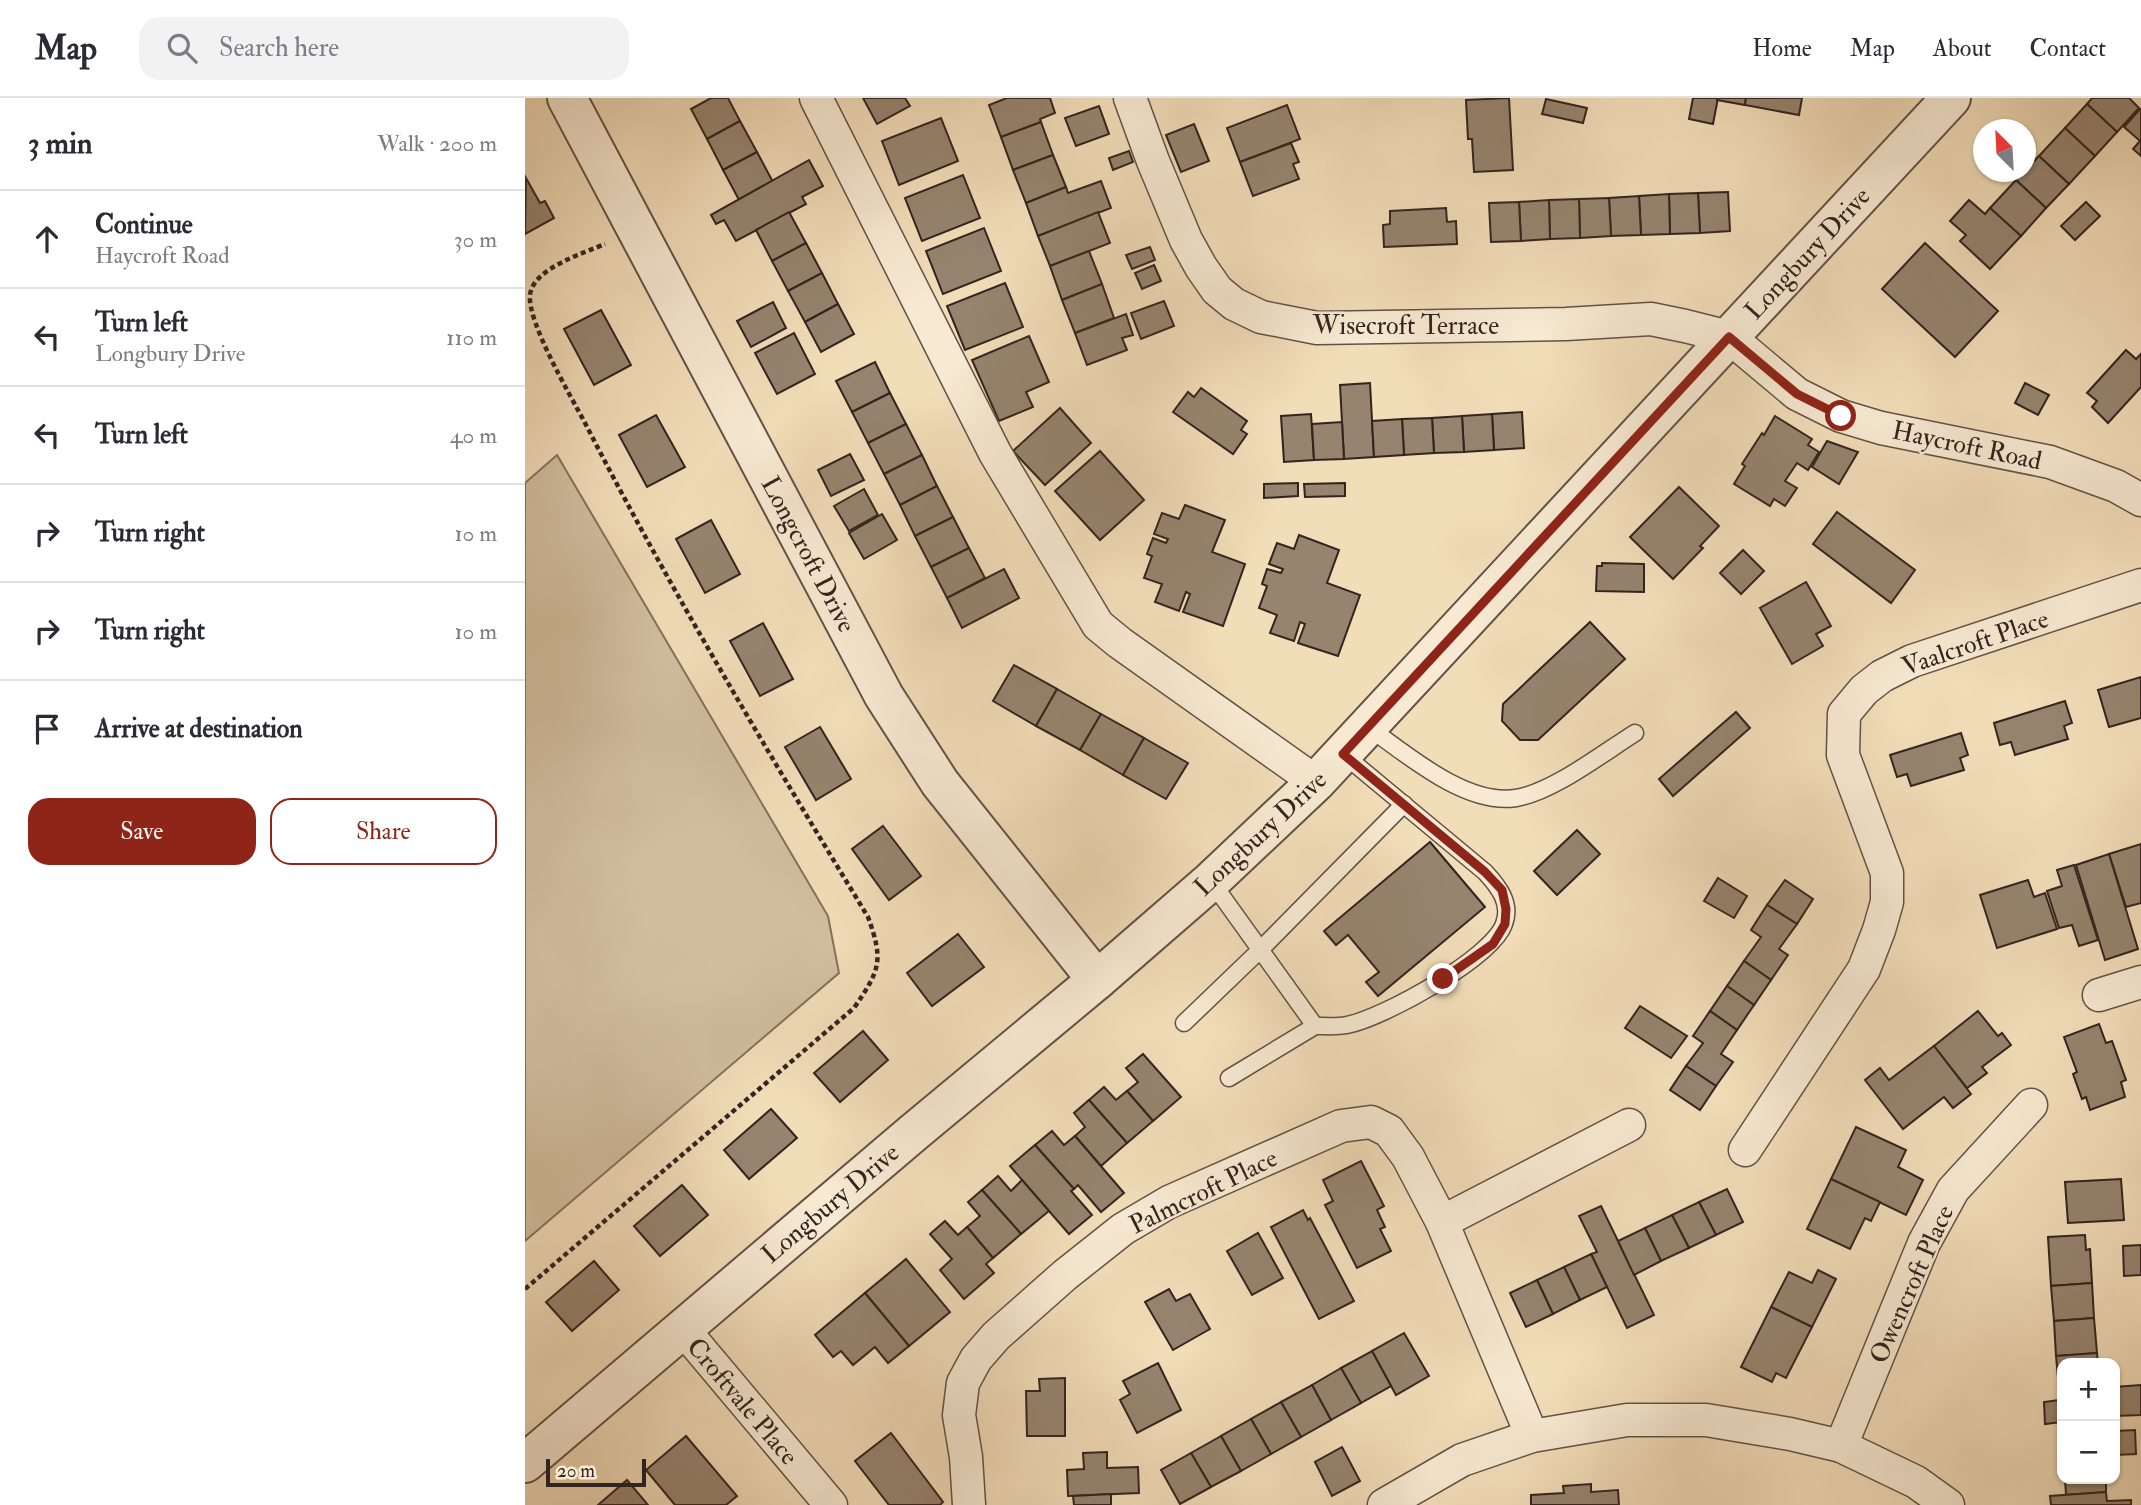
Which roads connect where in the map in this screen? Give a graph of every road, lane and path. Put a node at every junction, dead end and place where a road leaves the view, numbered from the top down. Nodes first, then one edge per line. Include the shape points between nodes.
1 (567, 98) edge
2 (816, 98) edge
3 (1130, 98) edge
4 (1951, 98) edge
5 (636, 230) junction
6 (1729, 337) junction
7 (2141, 500) edge
8 (2141, 585) edge
9 (1635, 733) dead end
10 (1355, 741) junction
11 (1316, 782) junction
12 (1404, 804) junction
13 (1211, 881) junction
14 (1259, 951) junction
15 (1097, 980) junction
16 (2141, 982) edge
17 (2099, 995) dead end
18 (1184, 1023) dead end
19 (1315, 1026) junction
20 (1229, 1078) dead end
21 (2031, 1105) dead end
22 (1629, 1125) dead end
23 (1745, 1150) dead end
24 (1442, 1222) junction
25 (525, 1289) edge
26 (683, 1329) junction
27 (1532, 1436) junction
28 (1841, 1446) junction
29 (525, 1463) edge
30 (831, 1505) edge
31 (969, 1505) edge
32 (1384, 1505) edge
33 (1948, 1505) edge

1 - 5 street, Longcroft Drive
2 - 11 street via 995,453 1098,625
3 - 6 street, Wisecroft Terrace via 1201,267 1217,290 1261,317 1317,328 1651,319
4 - 6 street, Longbury Drive
5 - 15 street, Longcroft Drive via 884,696 940,783
5 - 25 path via 548,269 533,286 532,312 633,517 869,917 878,963 873,981 854,1008
6 - 7 street, Haycroft Road via 1797,394 1841,416 2050,462
6 - 10 street, Longbury Drive
8 - 23 street, Vaalcroft Place via 1912,661 1864,690 1844,714 1843,755 1887,873 1887,902 1864,969
9 - 10 lane via 1546,787 1515,798 1490,796 1443,780
10 - 11 street, Longbury Drive
10 - 12 lane
11 - 13 street, Longbury Drive
12 - 14 lane
12 - 19 lane via 1502,890 1505,924 1493,944 1383,1013 1347,1025
13 - 14 lane
13 - 15 street, Longbury Drive
14 - 18 lane
14 - 19 lane
15 - 26 street, Longbury Drive
16 - 17 street
19 - 20 lane
21 - 28 street, Owencroft Place via 1953,1191 1924,1243
22 - 24 street
24 - 27 street, Palmcroft Place
24 - 31 street, Palmcroft Place via 1408,1157 1389,1131 1371,1122 1341,1126 1297,1144 1169,1202 1123,1229 996,1336 976,1359 963,1384 959,1415
26 - 29 street, Longbury Drive
26 - 30 street, Croftvale Place
27 - 28 street via 1627,1420 1706,1420
27 - 32 street via 1461,1460
28 - 33 street via 1916,1482

